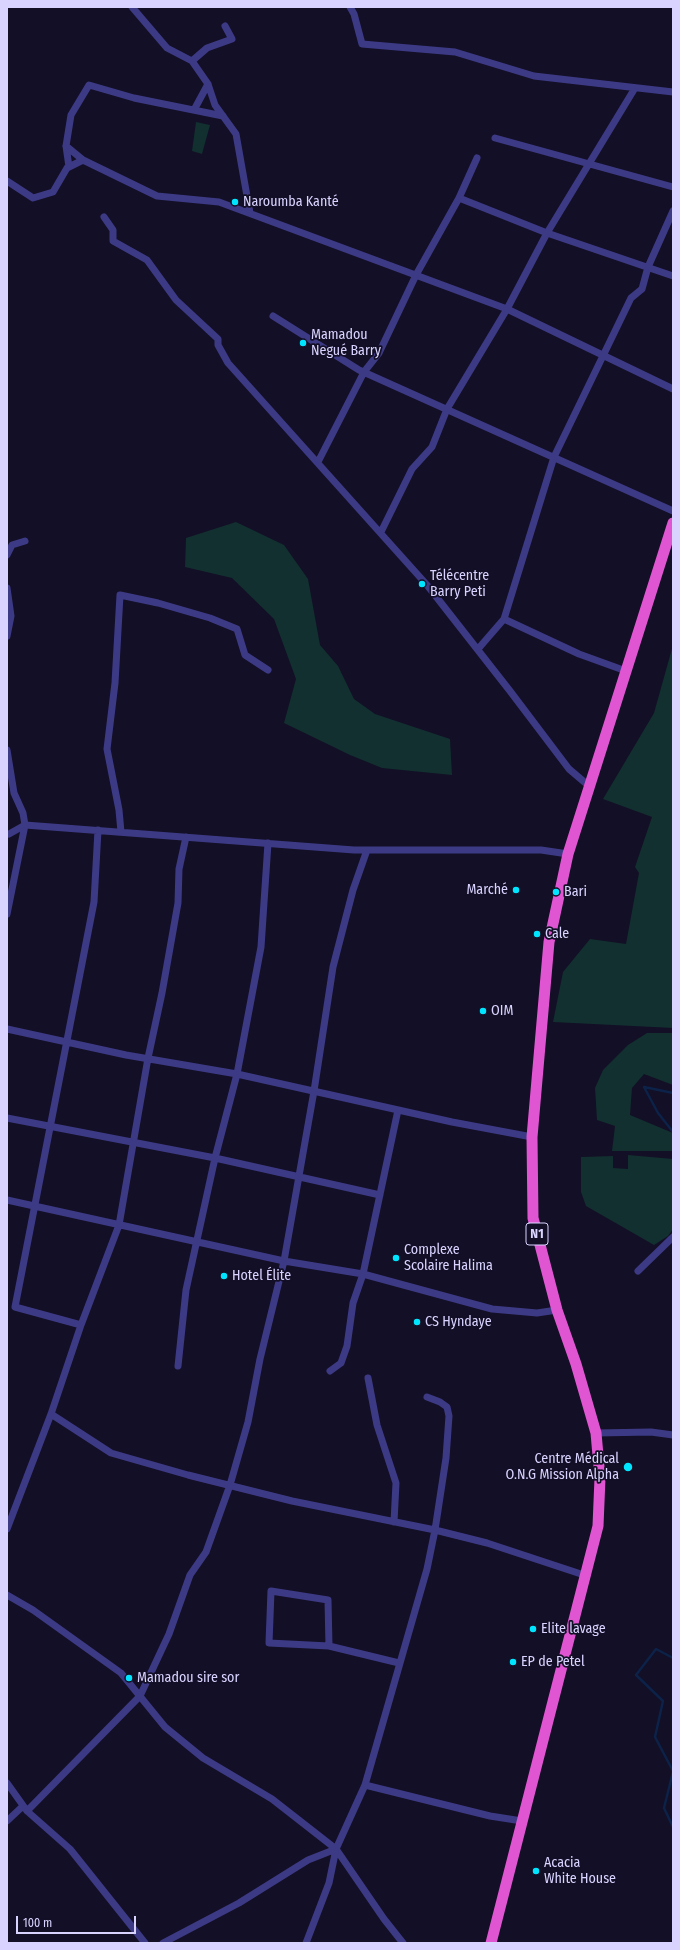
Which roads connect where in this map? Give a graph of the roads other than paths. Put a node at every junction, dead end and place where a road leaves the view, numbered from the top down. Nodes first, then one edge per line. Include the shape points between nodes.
1 (350, 7) edge
2 (136, 9) edge
3 (225, 26) dead end
4 (192, 61) junction
5 (208, 84) junction
6 (635, 88) junction
7 (673, 92) edge
8 (194, 110) junction
9 (223, 116) junction
10 (495, 138) dead end
11 (66, 146) junction
12 (477, 158) dead end
13 (83, 160) junction
14 (590, 164) junction
15 (69, 167) junction
16 (7, 181) edge
17 (673, 187) edge
18 (459, 198) junction
19 (673, 212) edge
20 (250, 213) junction
21 (104, 217) dead end
22 (547, 233) junction
23 (648, 267) junction
24 (416, 275) junction
25 (673, 276) edge
26 (507, 309) junction
27 (273, 316) dead end
28 (603, 356) junction
29 (364, 372) junction
30 (673, 389) edge
31 (447, 409) junction
32 (554, 457) junction
33 (318, 462) junction
34 (673, 511) edge
35 (673, 523) edge
36 (381, 532) junction
37 (25, 541) dead end
38 (7, 555) edge
39 (7, 588) edge
40 (504, 619) junction
41 (7, 636) edge
42 (478, 650) junction
43 (268, 670) dead end
44 (626, 671) junction
45 (7, 750) edge
46 (590, 786) junction
47 (26, 825) junction
48 (98, 830) junction
49 (121, 832) junction
50 (9, 834) dead end
51 (186, 837) junction
52 (268, 843) junction
53 (367, 850) junction
54 (568, 854) junction
55 (7, 914) edge
56 (7, 1029) edge
57 (68, 1042) junction
58 (148, 1058) junction
59 (238, 1074) junction
60 (314, 1091) junction
61 (398, 1110) junction
62 (7, 1118) edge
63 (51, 1126) junction
64 (532, 1137) junction
65 (133, 1142) junction
66 (215, 1158) junction
67 (299, 1177) junction
68 (380, 1195) junction
69 (7, 1200) edge
70 (35, 1205) junction
71 (119, 1225) junction
72 (673, 1237) edge
73 (197, 1241) junction
74 (284, 1261) junction
75 (638, 1271) dead end
76 (363, 1274) junction
77 (557, 1310) junction
78 (81, 1325) junction
79 (178, 1366) dead end
80 (330, 1371) dead end
81 (368, 1378) dead end
82 (427, 1397) dead end
83 (51, 1414) junction
84 (596, 1433) junction
85 (673, 1435) edge
86 (230, 1485) junction
87 (394, 1522) junction
88 (7, 1529) edge
89 (435, 1530) junction
90 (587, 1576) junction
91 (7, 1595) edge
92 (329, 1646) junction
93 (400, 1663) junction
94 (140, 1696) junction
95 (7, 1783) edge
96 (364, 1786) junction
97 (25, 1808) junction
98 (7, 1821) edge
99 (522, 1821) junction
100 (336, 1849) junction
101 (145, 1943) edge
102 (163, 1943) edge
103 (306, 1943) edge
104 (403, 1943) edge
105 (491, 1943) edge

1 - 6 street via 362,44 455,52 534,76
2 - 4 street via 167,48
3 - 4 street via 232,39 207,48
4 - 5 street
5 - 8 street
5 - 9 street via 215,105
6 - 7 street
6 - 14 street
8 - 9 street
8 - 11 street via 89,86 71,116
9 - 20 street via 236,134
10 - 14 street
11 - 13 street
11 - 15 street
12 - 18 street
13 - 15 street
13 - 20 street via 157,196 219,202
14 - 17 street
14 - 22 street
15 - 16 street via 53,192 34,198
18 - 22 street
18 - 24 street
19 - 23 street
20 - 24 street
21 - 33 street via 113,230 113,241 147,260 176,300 218,339 218,345 228,363
22 - 23 street
22 - 26 street
23 - 25 street
23 - 28 street via 642,289 631,298
24 - 26 street
24 - 29 street via 379,353
26 - 28 street
26 - 31 street
27 - 29 street
28 - 30 street
28 - 32 street
29 - 31 street
29 - 33 street
31 - 32 street
31 - 36 street via 432,447 412,469
32 - 34 street
32 - 40 street
33 - 36 street
35 - 44 highway, N1
36 - 42 street
37 - 38 street via 12,545
39 - 41 street via 11,616
40 - 42 street
40 - 44 street via 579,654
42 - 46 street via 568,769
43 - 49 street via 245,655 237,629 210,618 120,595 115,683 107,749
44 - 46 highway, N1
45 - 47 street via 14,793
46 - 54 highway, N1
47 - 48 street
47 - 50 street
47 - 55 street
48 - 49 street
48 - 57 street via 94,902
49 - 51 street
51 - 52 street
51 - 58 street via 179,869 178,903
52 - 53 street
52 - 59 street via 261,947
53 - 54 street via 541,850
53 - 60 street via 353,890 333,967
54 - 64 highway, N1 via 549,942
56 - 57 street
57 - 58 street
57 - 63 street
58 - 59 street
58 - 65 street
59 - 60 street
59 - 66 street
60 - 61 street
60 - 67 street
61 - 64 street
61 - 68 street
62 - 63 street
63 - 65 street
63 - 70 street
64 - 77 highway, N1 via 533,1218
65 - 66 street
65 - 71 street
66 - 67 street
66 - 73 street
67 - 68 street
67 - 74 street
68 - 76 street
69 - 70 street
70 - 71 street
70 - 78 street via 15,1307
71 - 73 street
71 - 78 street
72 - 75 street
73 - 74 street
73 - 79 street via 186,1290
74 - 76 street
74 - 86 street via 260,1359 248,1422
76 - 77 street via 492,1309 537,1313
76 - 80 street via 354,1303 344,1357 341,1363
77 - 84 highway, N1
78 - 83 street
81 - 87 street via 377,1425 396,1483
82 - 89 street via 447,1407 449,1416 446,1458
83 - 86 street via 111,1453
83 - 88 street
84 - 85 street via 651,1432
84 - 90 highway, N1 via 600,1478 598,1526
86 - 87 street
86 - 94 street via 206,1552 190,1575 169,1634
87 - 89 street
89 - 90 street via 487,1543
89 - 93 street via 427,1569
90 - 99 highway, N1
91 - 94 street via 33,1610 121,1673
92 - 92 street via 270,1643 270,1590 328,1600
92 - 93 street
93 - 96 street
94 - 97 street
94 - 100 street via 165,1727 203,1758 272,1799
95 - 97 street
96 - 99 street via 490,1816
96 - 100 street
97 - 98 street
97 - 101 street via 70,1849
99 - 105 highway, N1
100 - 102 street via 308,1860 239,1903
100 - 103 street via 329,1883
100 - 104 street

